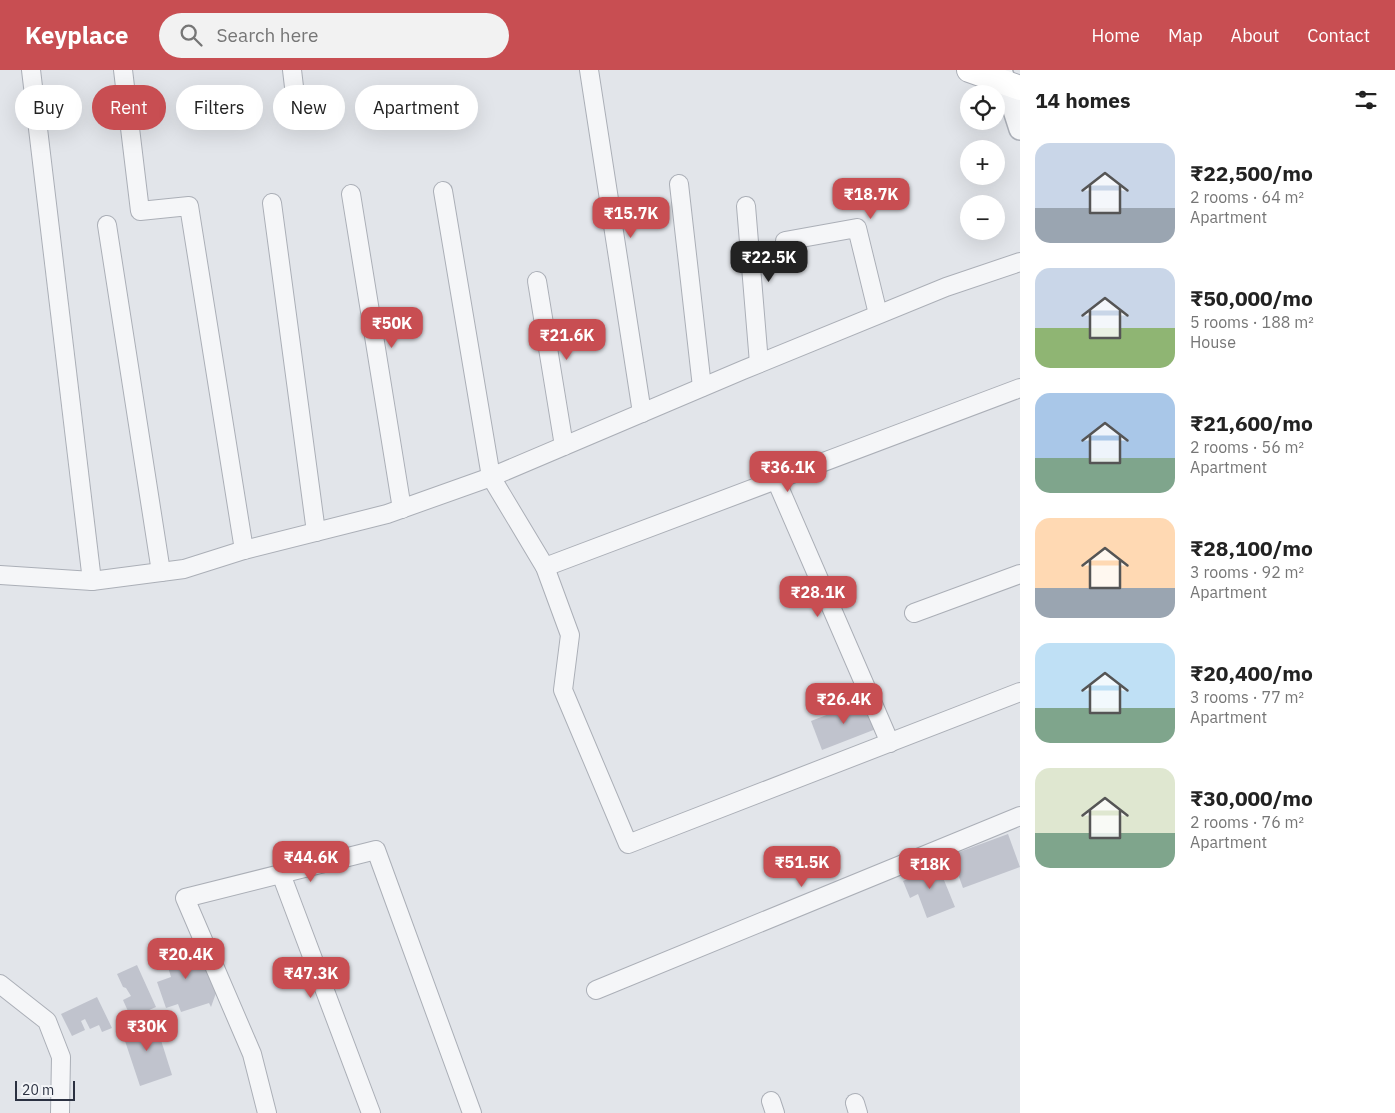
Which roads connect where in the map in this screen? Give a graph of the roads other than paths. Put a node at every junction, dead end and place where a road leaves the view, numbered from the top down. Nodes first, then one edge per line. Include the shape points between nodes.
1 (31, 70) edge
2 (123, 70) edge
3 (292, 70) edge
4 (588, 70) edge
5 (969, 70) edge
6 (1008, 80) edge
7 (294, 85) edge
8 (1020, 129) edge
9 (680, 184) dead end
10 (443, 191) dead end
11 (351, 194) dead end
12 (272, 203) dead end
13 (746, 206) dead end
14 (107, 225) dead end
15 (785, 241) dead end
16 (1020, 262) edge
17 (537, 281) dead end
18 (878, 314) junction
19 (759, 363) junction
20 (702, 387) junction
21 (1020, 388) edge
22 (642, 413) junction
23 (564, 446) junction
24 (491, 477) junction
25 (776, 480) junction
26 (402, 509) junction
27 (316, 532) junction
28 (244, 550) junction
29 (545, 567) junction
30 (161, 572) junction
31 (1020, 574) edge
32 (0, 576) edge
33 (92, 581) junction
34 (914, 613) dead end
35 (1020, 692) edge
36 (890, 742) junction
37 (1020, 816) edge
38 (281, 874) junction
39 (0, 984) edge
40 (596, 990) dead end
41 (60, 1113) edge
42 (267, 1113) edge
43 (371, 1113) edge
44 (472, 1113) edge

1 - 33 street
2 - 28 street via 140,211 188,206
3 - 7 street
4 - 22 street
5 - 6 main road
6 - 8 street
9 - 20 street
10 - 24 street
11 - 26 street
12 - 27 street
13 - 19 street
14 - 30 street
15 - 18 street via 857,228
16 - 18 street
17 - 23 street
18 - 19 street
19 - 20 street
20 - 22 street
21 - 25 street
22 - 23 street
23 - 24 street
24 - 26 street
24 - 29 street
25 - 29 street
25 - 36 street
26 - 27 street
27 - 28 street
28 - 30 street via 184,569
29 - 36 street via 570,635 562,690 628,844
30 - 33 street
31 - 34 street
32 - 33 street
35 - 36 street
37 - 40 street
38 - 42 street via 185,898 252,1054
38 - 43 street
38 - 44 street via 376,850
39 - 41 street via 47,1021 61,1057

